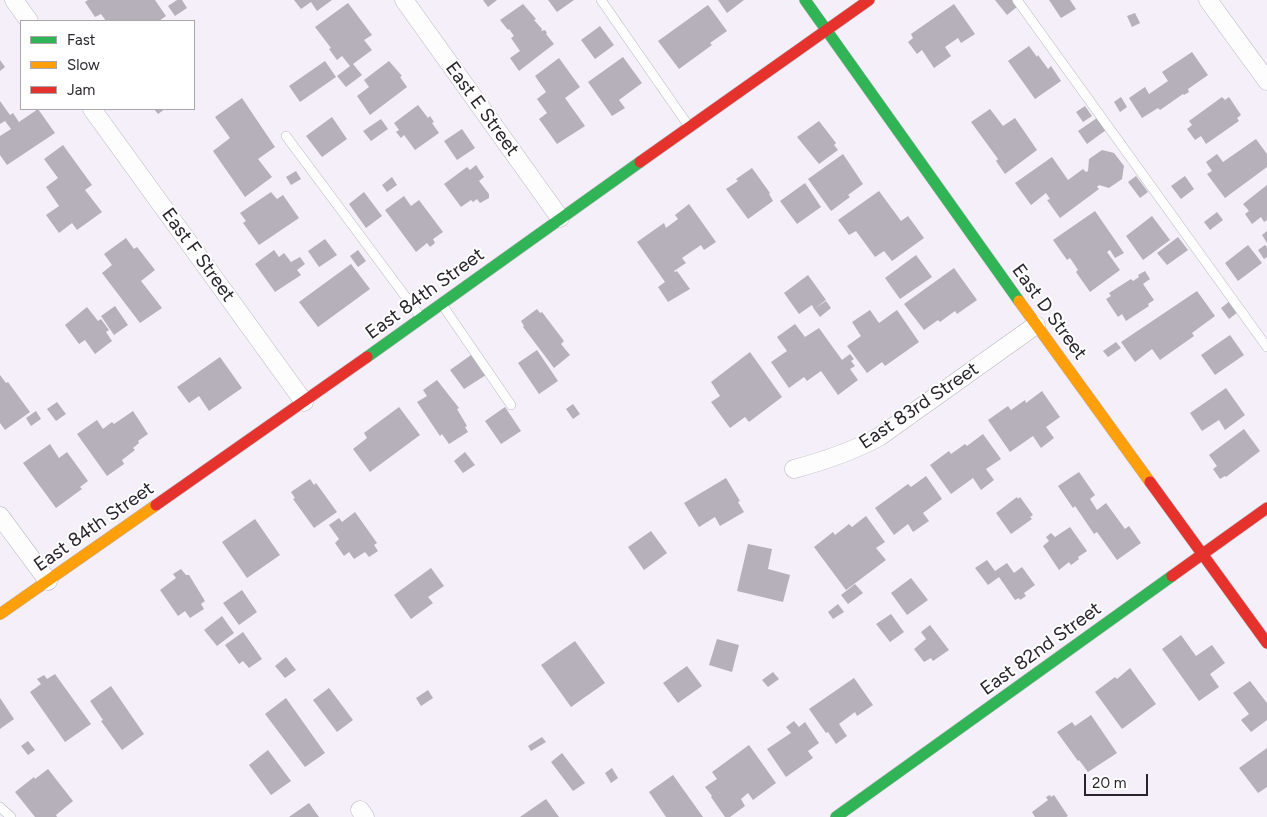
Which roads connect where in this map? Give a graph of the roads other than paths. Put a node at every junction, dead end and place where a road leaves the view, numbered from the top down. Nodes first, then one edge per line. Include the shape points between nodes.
1 (14, 0) edge
2 (404, 0) edge
3 (601, 0) edge
4 (805, 0) edge
5 (869, 0) edge
6 (1017, 0) edge
7 (1208, 0) edge
8 (28, 20) edge
9 (827, 30) junction
10 (1267, 81) edge
11 (93, 110) edge
12 (690, 127) junction
13 (286, 136) dead end
14 (560, 218) junction
15 (441, 303) junction
16 (421, 318) junction
17 (1036, 325) junction
18 (1267, 347) edge
19 (304, 402) junction
20 (511, 405) dead end
21 (794, 469) dead end
22 (1267, 508) edge
23 (0, 516) edge
24 (1202, 555) junction
25 (48, 581) junction
26 (0, 614) edge
27 (1267, 643) edge
28 (0, 807) edge
29 (11, 817) edge
30 (836, 817) edge

1 - 8 street
2 - 14 street, East E Street
3 - 12 lane
4 - 9 street, East D Street
5 - 9 street, East 84th Street
6 - 18 lane
7 - 10 street
9 - 12 street, East 84th Street
9 - 17 street, East D Street
11 - 19 street, East F Street
12 - 14 street, East 84th Street
13 - 16 lane
14 - 15 street, East 84th Street
15 - 16 street, East 84th Street
15 - 20 lane
16 - 19 street, East 84th Street
17 - 21 street, East 83rd Street via 879,437 832,458
17 - 24 street, East D Street
19 - 25 street, East 84th Street
22 - 24 street, East 82nd Street
23 - 25 street
24 - 27 street, East D Street
24 - 30 street, East 82nd Street
25 - 26 street, East 84th Street
28 - 29 lane

